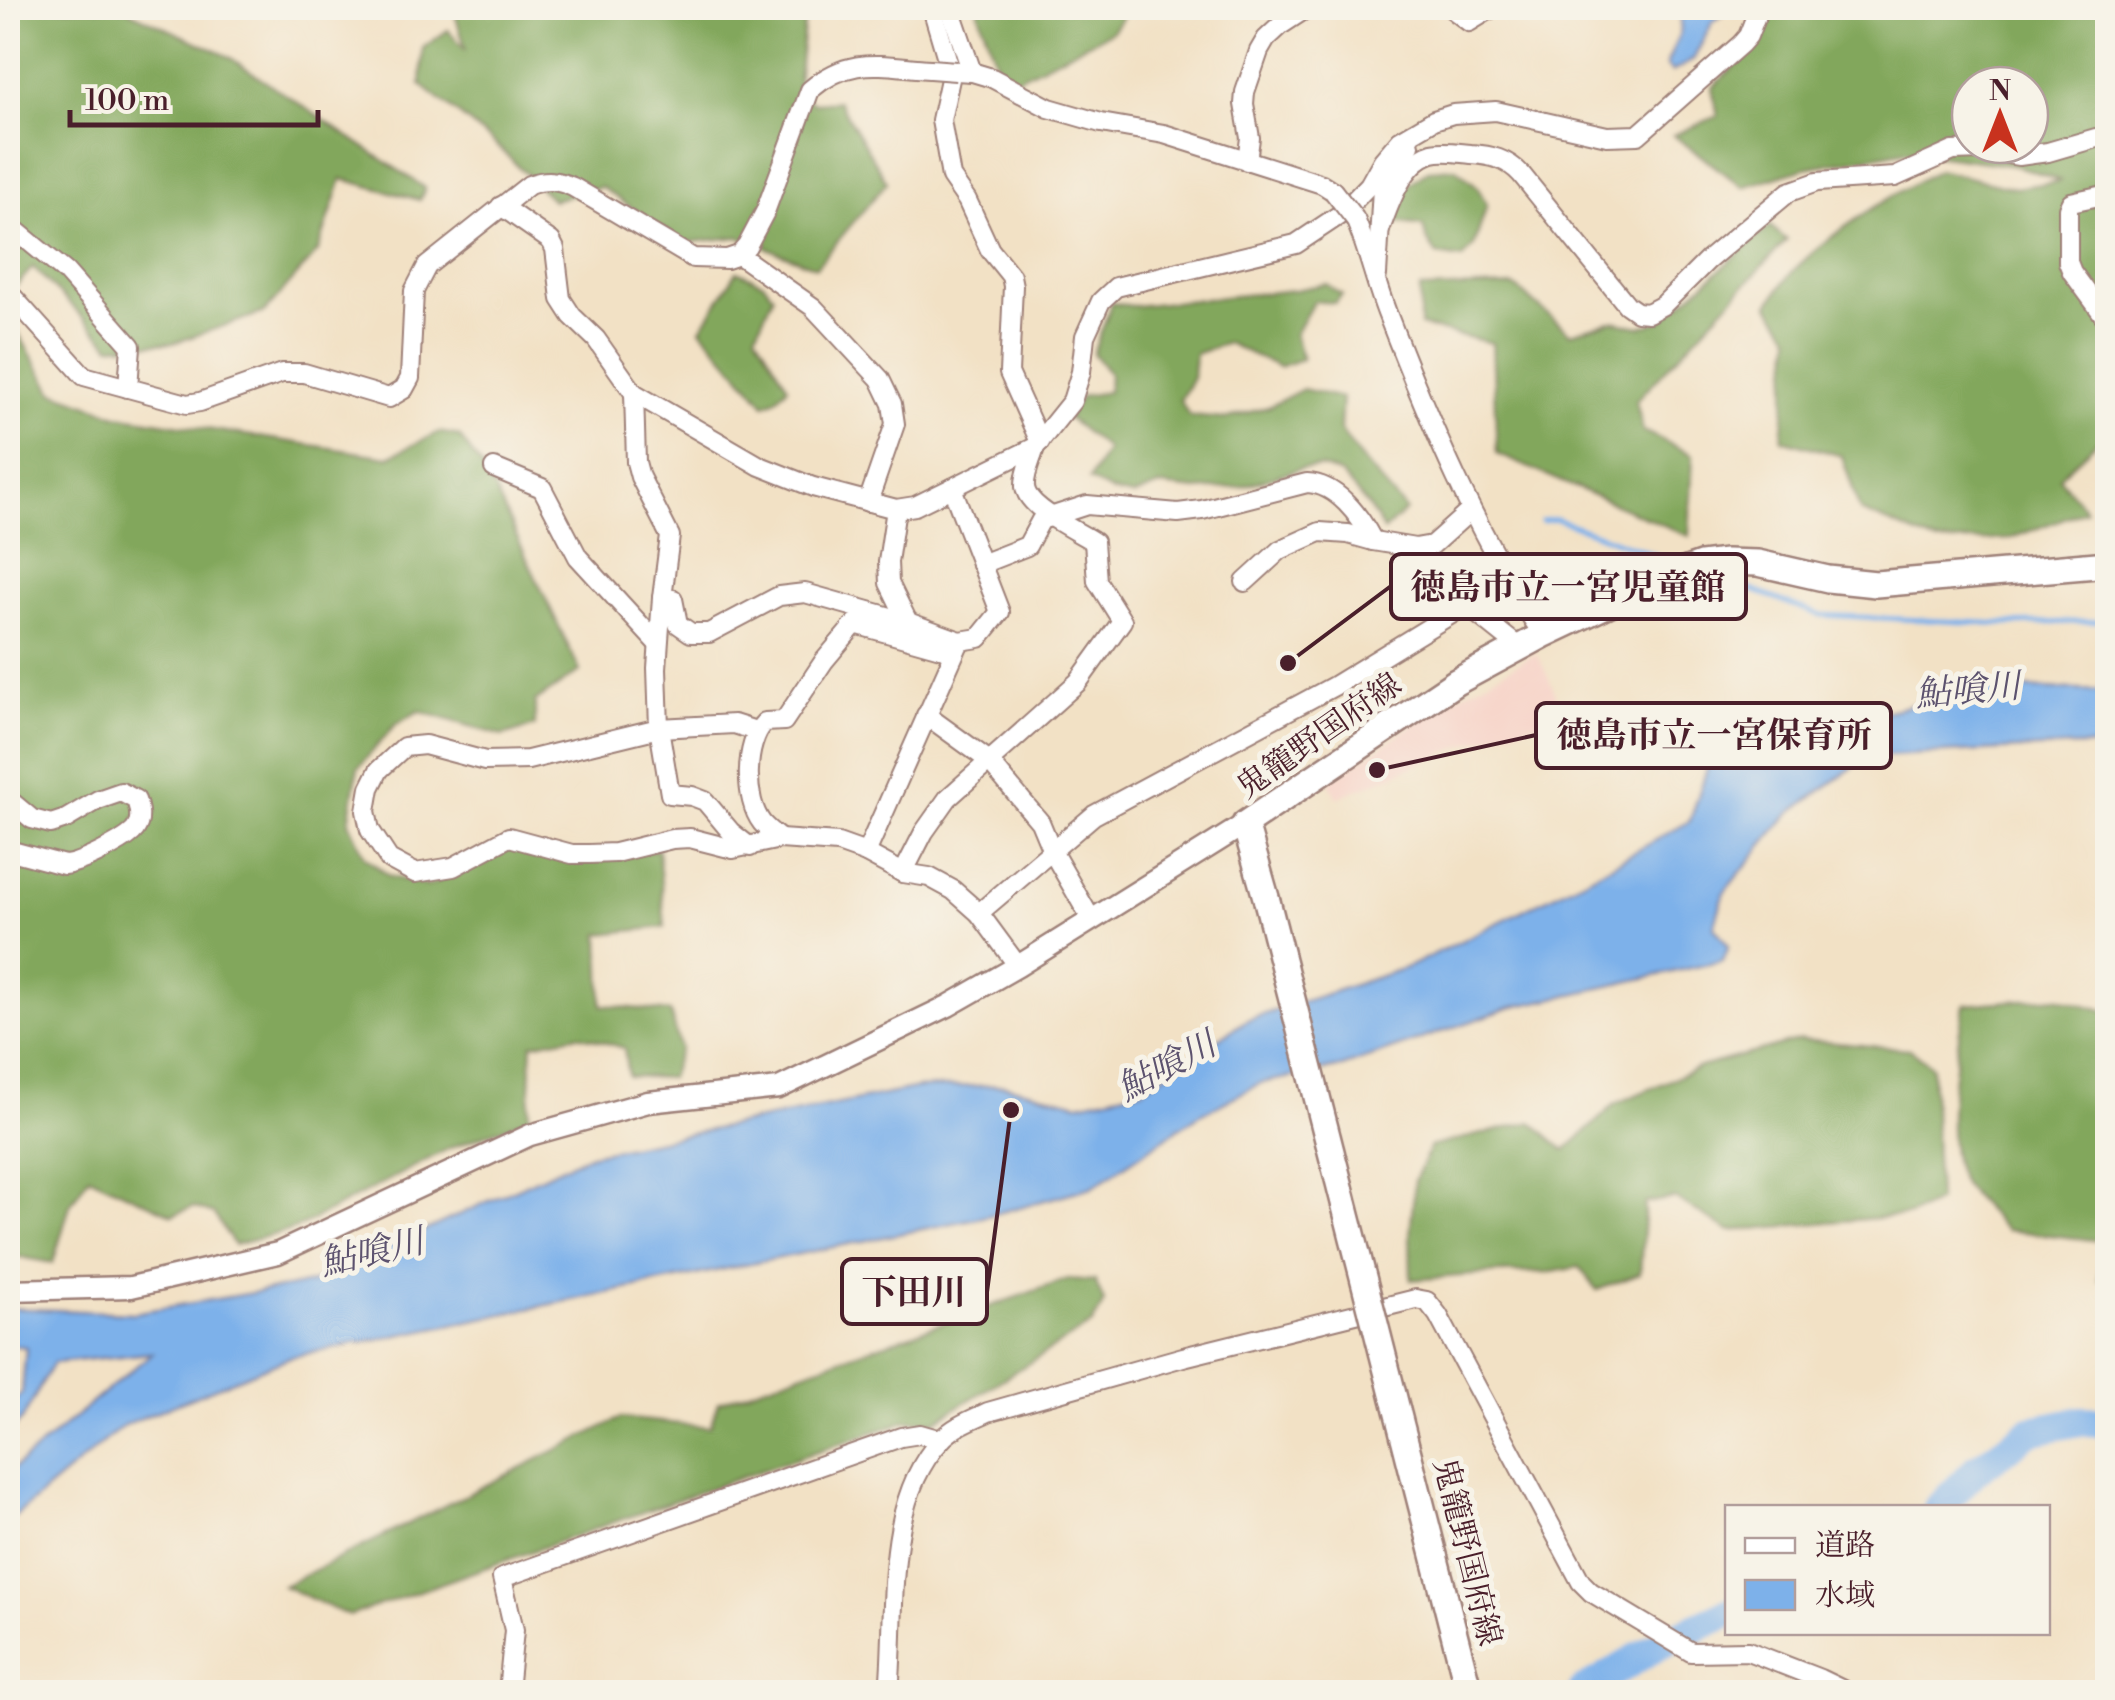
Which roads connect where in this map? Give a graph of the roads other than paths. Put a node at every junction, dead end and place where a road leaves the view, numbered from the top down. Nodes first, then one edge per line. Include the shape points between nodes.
1 (932, 8) edge
2 (950, 8) edge
3 (1307, 8) edge
4 (1452, 8) edge
5 (1492, 8) edge
6 (1759, 8) edge
7 (964, 71) junction
8 (1416, 131) junction
9 (2108, 138) edge
10 (1246, 161) junction
11 (2108, 194) edge
12 (501, 206) junction
13 (8, 224) edge
14 (1380, 230) junction
15 (738, 255) junction
16 (1376, 286) junction
17 (8, 294) edge
18 (2108, 321) edge
19 (128, 388) junction
20 (634, 393) junction
21 (1037, 444) junction
22 (494, 468) dead end
23 (952, 488) junction
24 (868, 502) junction
25 (896, 509) junction
26 (1471, 510) junction
27 (1052, 516) junction
28 (1373, 541) junction
29 (981, 564) junction
30 (2108, 564) edge
31 (1245, 582) dead end
32 (662, 598) junction
33 (908, 622) junction
34 (658, 642) junction
35 (1532, 642) junction
36 (958, 647) junction
37 (926, 715) junction
38 (659, 728) junction
39 (756, 731) junction
40 (988, 760) junction
41 (8, 799) edge
42 (1246, 824) junction
43 (780, 840) junction
44 (750, 846) junction
45 (8, 850) edge
46 (1052, 851) junction
47 (866, 853) junction
48 (903, 873) junction
49 (979, 913) junction
50 (1091, 919) junction
51 (1018, 966) junction
52 (8, 1290) edge
53 (941, 1440) junction
54 (508, 1692) edge
55 (889, 1692) edge
56 (1469, 1692) edge
57 (1847, 1692) edge

1 - 21 street via 950,79 940,120 951,177 1011,276 1009,373
2 - 7 street
3 - 10 street via 1259,51 1245,92
4 - 5 street via 1468,22
6 - 8 street via 1742,44 1638,135 1607,136 1475,111
7 - 10 street via 1049,108
7 - 15 street, bridge via 857,64 825,77 810,90 764,212
8 - 14 street via 1382,188
8 - 21 street via 1400,140 1341,214 1296,244 1116,287 1101,301 1085,336 1072,401
9 - 14 street via 2018,156 1953,150 1895,176 1817,182 1789,192 1648,313 1627,305 1521,174 1500,159 1427,155 1401,182
10 - 16 street, bridge via 1333,190 1355,219
11 - 18 street via 2068,208 2068,262
12 - 15 street via 529,184 559,181 692,258
12 - 19 street via 426,266 414,291 410,378 390,398 282,373 187,404
12 - 20 street via 551,242 561,299
13 - 19 street via 66,272 132,346
14 - 16 street
15 - 24 street via 813,308 880,379 896,424
16 - 26 street
17 - 19 street via 84,376
20 - 24 street via 760,466
20 - 32 street via 636,462 670,536
21 - 23 street
21 - 27 street via 1026,494
22 - 34 street via 542,488 578,557
23 - 25 street
23 - 29 street
24 - 25 street
25 - 33 street via 888,583
26 - 28 street via 1432,544
26 - 35 street
27 - 28 street via 1086,504 1202,510 1321,483 1334,490
27 - 29 street via 1041,520 1027,546
27 - 40 street via 1094,542 1097,581 1122,621 1078,682
28 - 31 street via 1320,532 1280,550
29 - 36 street via 1000,612 979,638
30 - 35 main road, 鬼籠野国府線 via 1876,584 1726,562 1689,569
32 - 33 street via 673,599 678,624 691,633 710,633 779,596 805,593
32 - 34 street
33 - 36 street
34 - 38 street
35 - 42 main road, 鬼籠野国府線 via 1456,682
35 - 46 street via 1466,605 1334,686 1094,815
36 - 37 street
36 - 39 street via 856,624 784,720 764,722
37 - 40 street
37 - 47 street
38 - 39 street via 734,724
38 - 44 street via 670,794 705,801
38 - 44 street via 528,760 485,762 424,745 404,748 370,788 370,830 389,859 415,872 452,866 509,837 572,854 615,854 690,838 733,849
39 - 43 street via 748,768 753,798 760,820
40 - 46 street via 1040,822
40 - 48 street via 948,798
41 - 45 street via 32,820 51,824 122,792 136,800 141,814 135,830 74,864
42 - 50 street
42 - 56 main road, 鬼籠野国府線, bridge
43 - 44 street
43 - 47 street via 838,843
46 - 49 street
46 - 50 street
47 - 48 street
48 - 49 street via 953,890
49 - 51 street
50 - 51 street
51 - 52 street via 779,1088 648,1102 530,1136 278,1254 131,1287
53 - 54 street via 901,1436 502,1578 514,1630
53 - 55 street via 911,1488 898,1526
53 - 57 street via 988,1412 1351,1314 1427,1301 1591,1592 1690,1652 1748,1651

